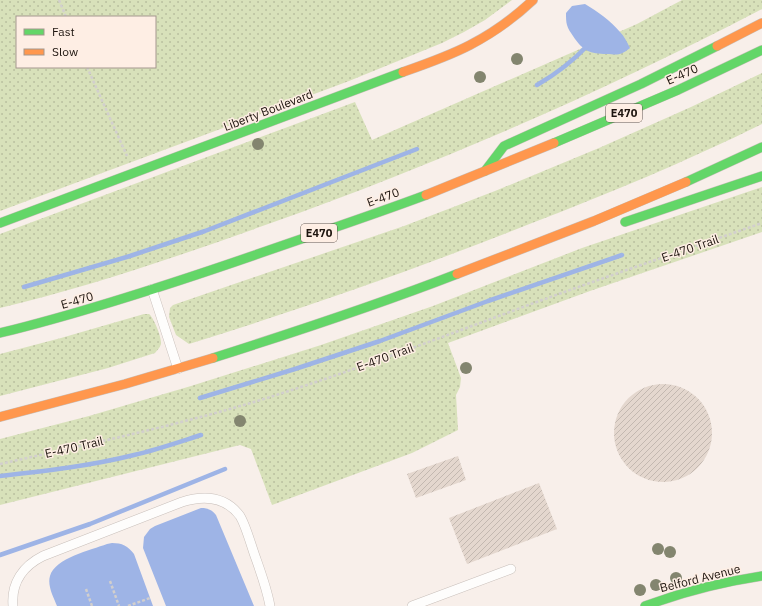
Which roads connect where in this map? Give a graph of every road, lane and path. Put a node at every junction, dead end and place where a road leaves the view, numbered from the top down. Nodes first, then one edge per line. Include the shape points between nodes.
1 (59, 0) edge
2 (533, 0) edge
3 (66, 16) edge
4 (762, 23) edge
5 (762, 50) edge
6 (87, 68) edge
7 (762, 147) edge
8 (485, 171) junction
9 (136, 172) junction
10 (762, 176) edge
11 (0, 223) edge
12 (762, 223) edge
13 (614, 226) dead end
14 (573, 238) dead end
15 (538, 244) junction
16 (152, 289) junction
17 (0, 333) edge
18 (178, 368) junction
19 (0, 418) edge
20 (0, 464) edge
21 (511, 568) dead end
22 (762, 576) edge
23 (110, 581) dead end
24 (86, 589) dead end
25 (150, 598) dead end
26 (13, 606) edge
27 (92, 606) edge
28 (119, 606) edge
29 (128, 606) edge
30 (270, 606) edge
31 (412, 606) edge
32 (645, 606) edge

1 - 3 path
2 - 9 main road, Liberty Boulevard via 494,32 462,50
4 - 8 main road via 641,84 504,146
5 - 8 main road, E-470 / E470 via 636,108
6 - 9 path
7 - 15 main road
8 - 16 main road, E-470 / E470 via 308,237
9 - 11 main road, Liberty Boulevard
10 - 13 main road
12 - 20 path, E-470 Trail via 271,396 149,430
14 - 15 main road
15 - 18 main road via 386,301
16 - 17 main road, E-470 / E470
16 - 18 lane
18 - 19 main road
21 - 31 lane
22 - 32 main road, Belford Avenue via 695,589
23 - 28 path
24 - 27 path
25 - 29 path
26 - 30 lane via 15,586 21,574 34,561 182,502 207,498 217,499 225,504 242,520 263,578

